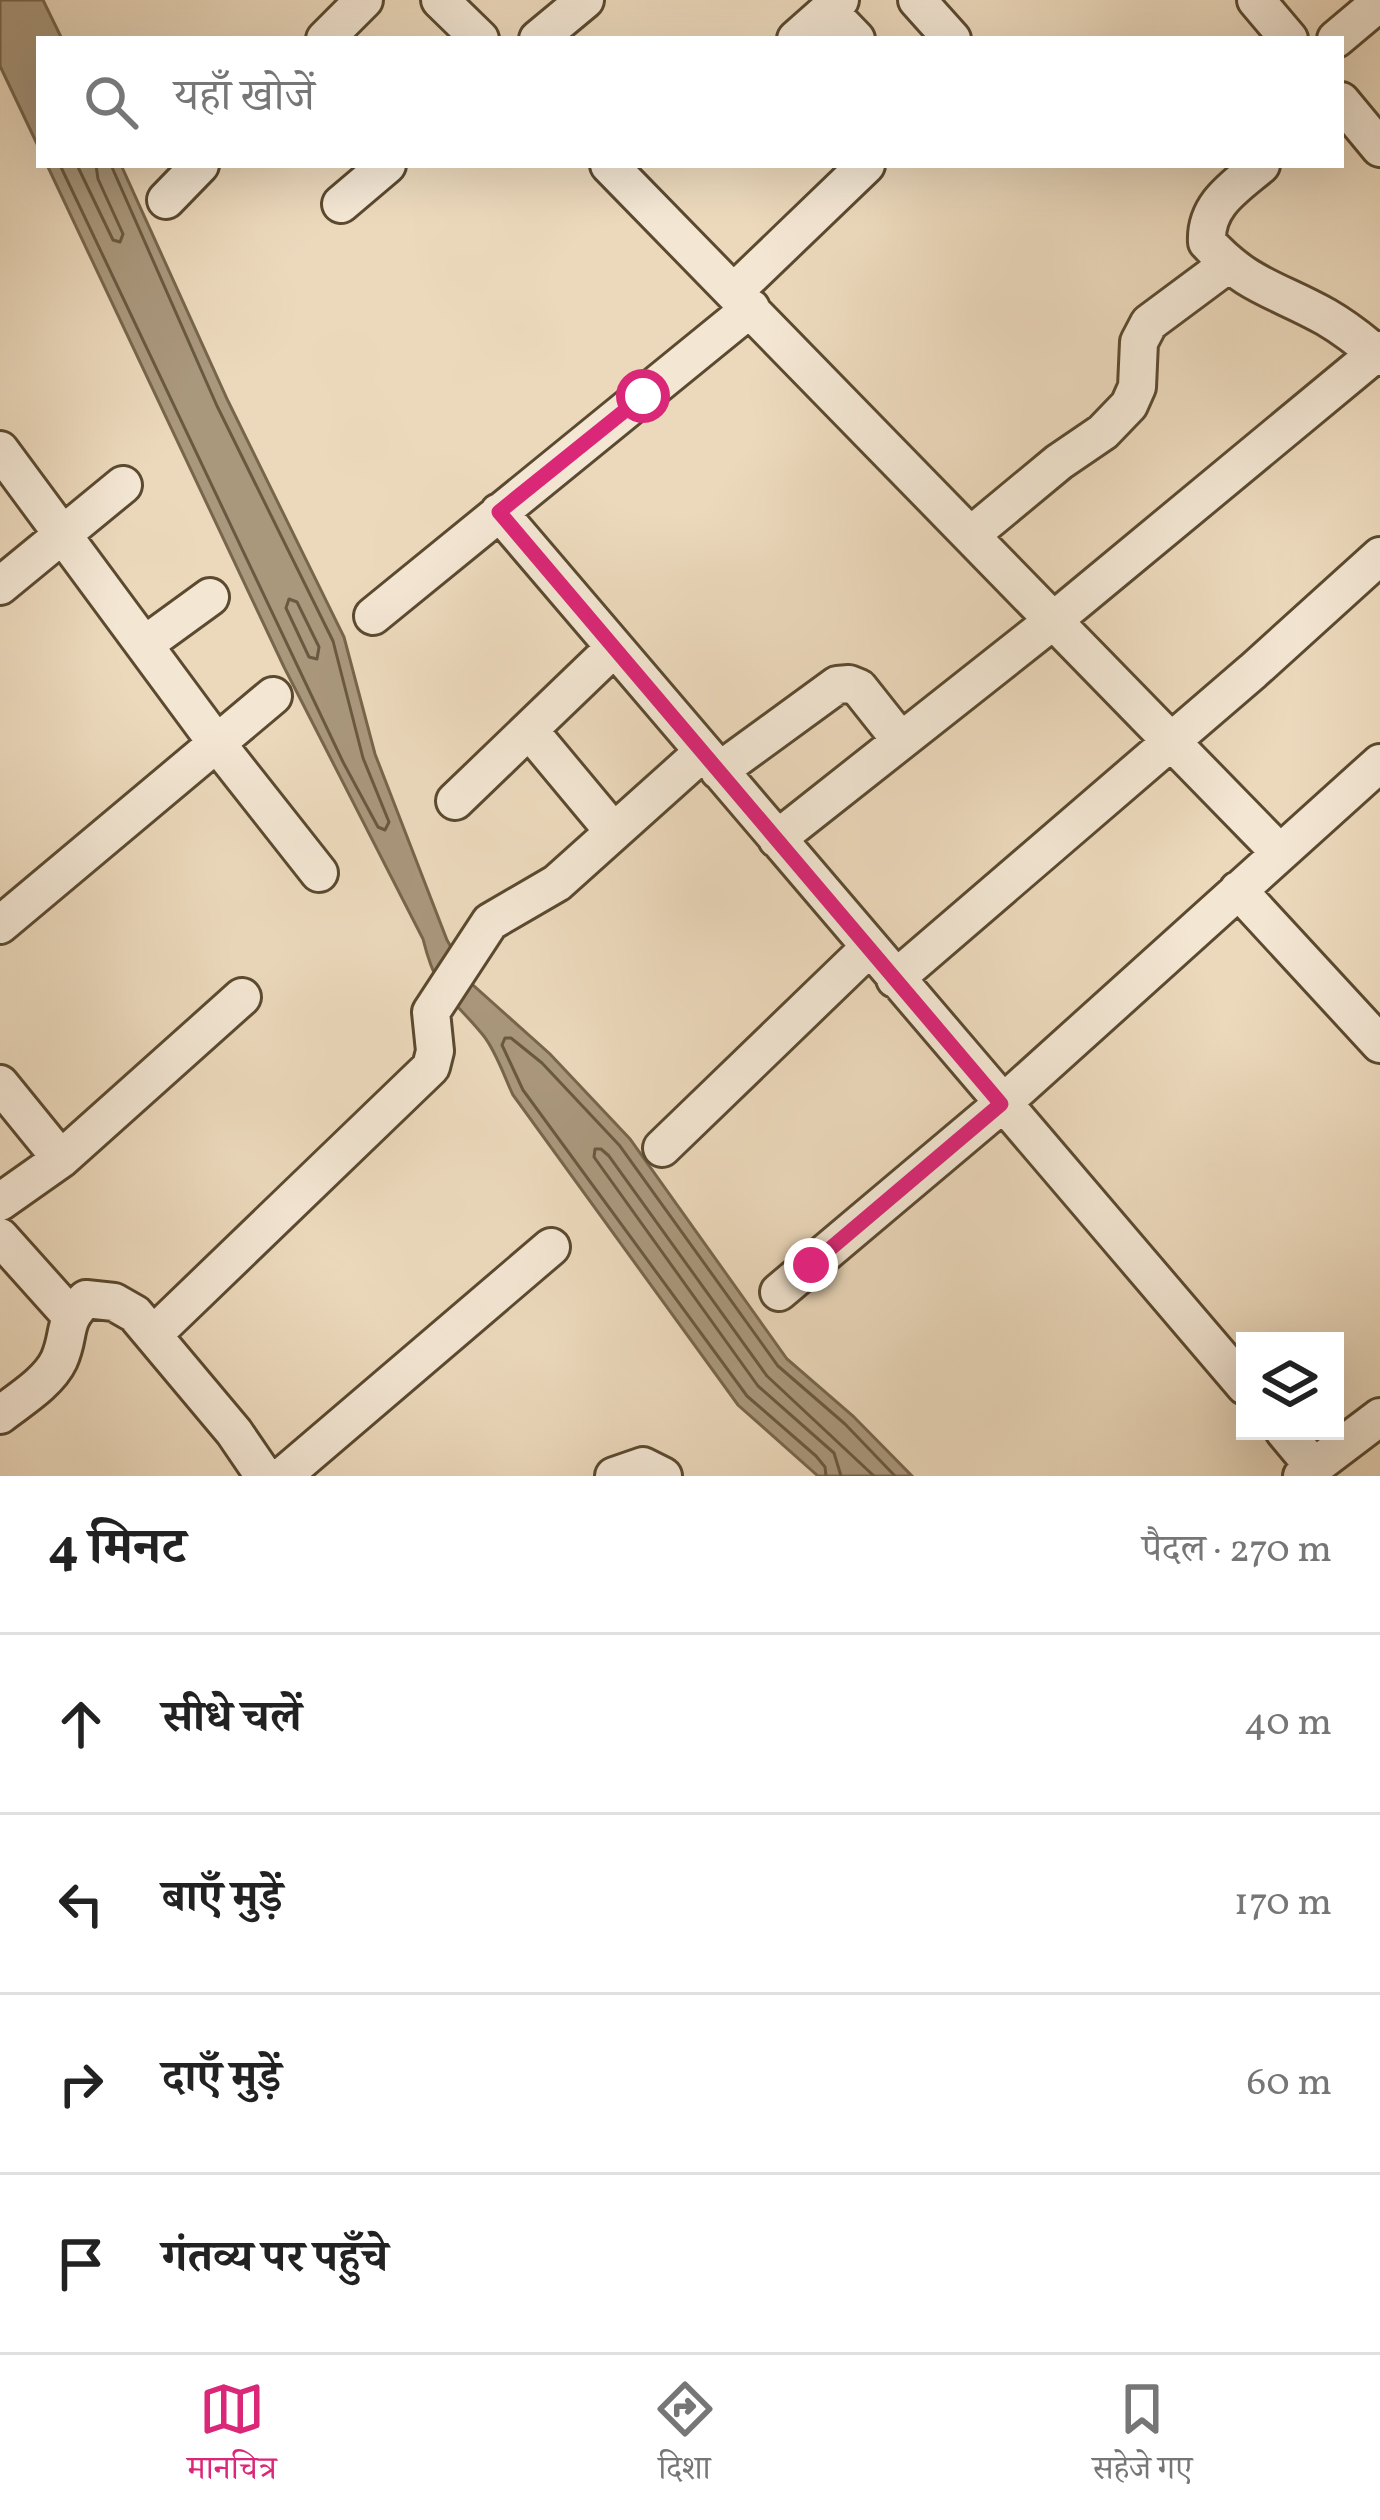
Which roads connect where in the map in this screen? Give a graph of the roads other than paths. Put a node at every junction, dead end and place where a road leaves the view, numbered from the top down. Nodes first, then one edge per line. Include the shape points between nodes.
1 (364, 0) edge
2 (440, 0) edge
3 (585, 0) edge
4 (917, 0) edge
5 (1256, 0) edge
6 (1380, 2) edge
7 (834, 5) edge
8 (328, 36) edge
9 (477, 36) edge
10 (542, 36) edge
11 (799, 36) edge
12 (854, 36) edge
13 (949, 36) edge
14 (1286, 36) edge
15 (1340, 36) edge
16 (1344, 105) edge
17 (1380, 148) edge
18 (197, 168) edge
19 (383, 168) edge
20 (863, 168) edge
21 (1258, 168) edge
22 (630, 172) edge
23 (166, 200) dead end
24 (340, 204) dead end
25 (1228, 265) junction
26 (743, 300) junction
27 (1379, 353) edge
28 (0, 449) edge
29 (123, 485) dead end
30 (499, 512) junction
31 (64, 533) junction
32 (971, 535) junction
33 (1380, 556) edge
34 (0, 586) edge
35 (210, 597) dead end
36 (373, 616) dead end
37 (1054, 620) junction
38 (144, 645) junction
39 (614, 648) junction
40 (273, 696) dead end
41 (530, 730) junction
42 (902, 741) junction
43 (1171, 741) junction
44 (218, 745) junction
45 (711, 762) junction
46 (1380, 763) edge
47 (455, 801) dead end
48 (614, 832) junction
49 (776, 839) junction
50 (1280, 853) junction
51 (319, 873) dead end
52 (1238, 890) junction
53 (0, 925) edge
54 (869, 948) junction
55 (895, 979) junction
56 (242, 997) dead end
57 (1380, 1044) edge
58 (0, 1084) edge
59 (1001, 1104) junction
60 (662, 1148) dead end
61 (62, 1160) junction
62 (0, 1202) edge
63 (0, 1237) edge
64 (550, 1247) dead end
65 (779, 1292) dead end
66 (69, 1314) junction
67 (154, 1334) junction
68 (1236, 1376) edge
69 (0, 1414) edge
70 (1380, 1418) edge
71 (1289, 1440) edge
72 (1308, 1471) edge
73 (264, 1476) edge
74 (283, 1476) edge
75 (614, 1476) edge
76 (663, 1476) edge

1 - 8 street
2 - 9 street
3 - 10 street
4 - 13 street
5 - 14 street
6 - 15 street
7 - 11 street
7 - 12 street
16 - 17 street
18 - 23 street
19 - 24 street
20 - 26 street
21 - 25 street via 1206,223 1207,242
22 - 26 street
25 - 27 street
25 - 32 street via 1149,322 1129,405
26 - 30 street
26 - 32 street
27 - 37 street
28 - 31 street
29 - 31 street
30 - 36 street
30 - 39 street
31 - 34 street
31 - 38 street
32 - 37 street
33 - 43 street
35 - 38 street
37 - 42 street
37 - 43 street
38 - 44 street
39 - 41 street
39 - 45 street
40 - 44 street
41 - 47 street
41 - 48 street
42 - 45 street via 849,683
42 - 49 street
43 - 50 street
43 - 55 street
44 - 51 street
44 - 53 street
45 - 48 street
45 - 49 street
46 - 50 street
48 - 67 street via 557,883 490,922 430,1012 431,1067
49 - 54 street
50 - 52 street
52 - 57 street
52 - 59 street
54 - 55 street
54 - 60 street
55 - 59 street
56 - 61 street
58 - 61 street
59 - 65 street
59 - 68 street
61 - 62 street
63 - 66 street
64 - 74 street
66 - 67 street via 86,1299 114,1302
66 - 69 street via 58,1362
67 - 73 street
70 - 72 street
71 - 72 street
75 - 76 street via 644,1466

